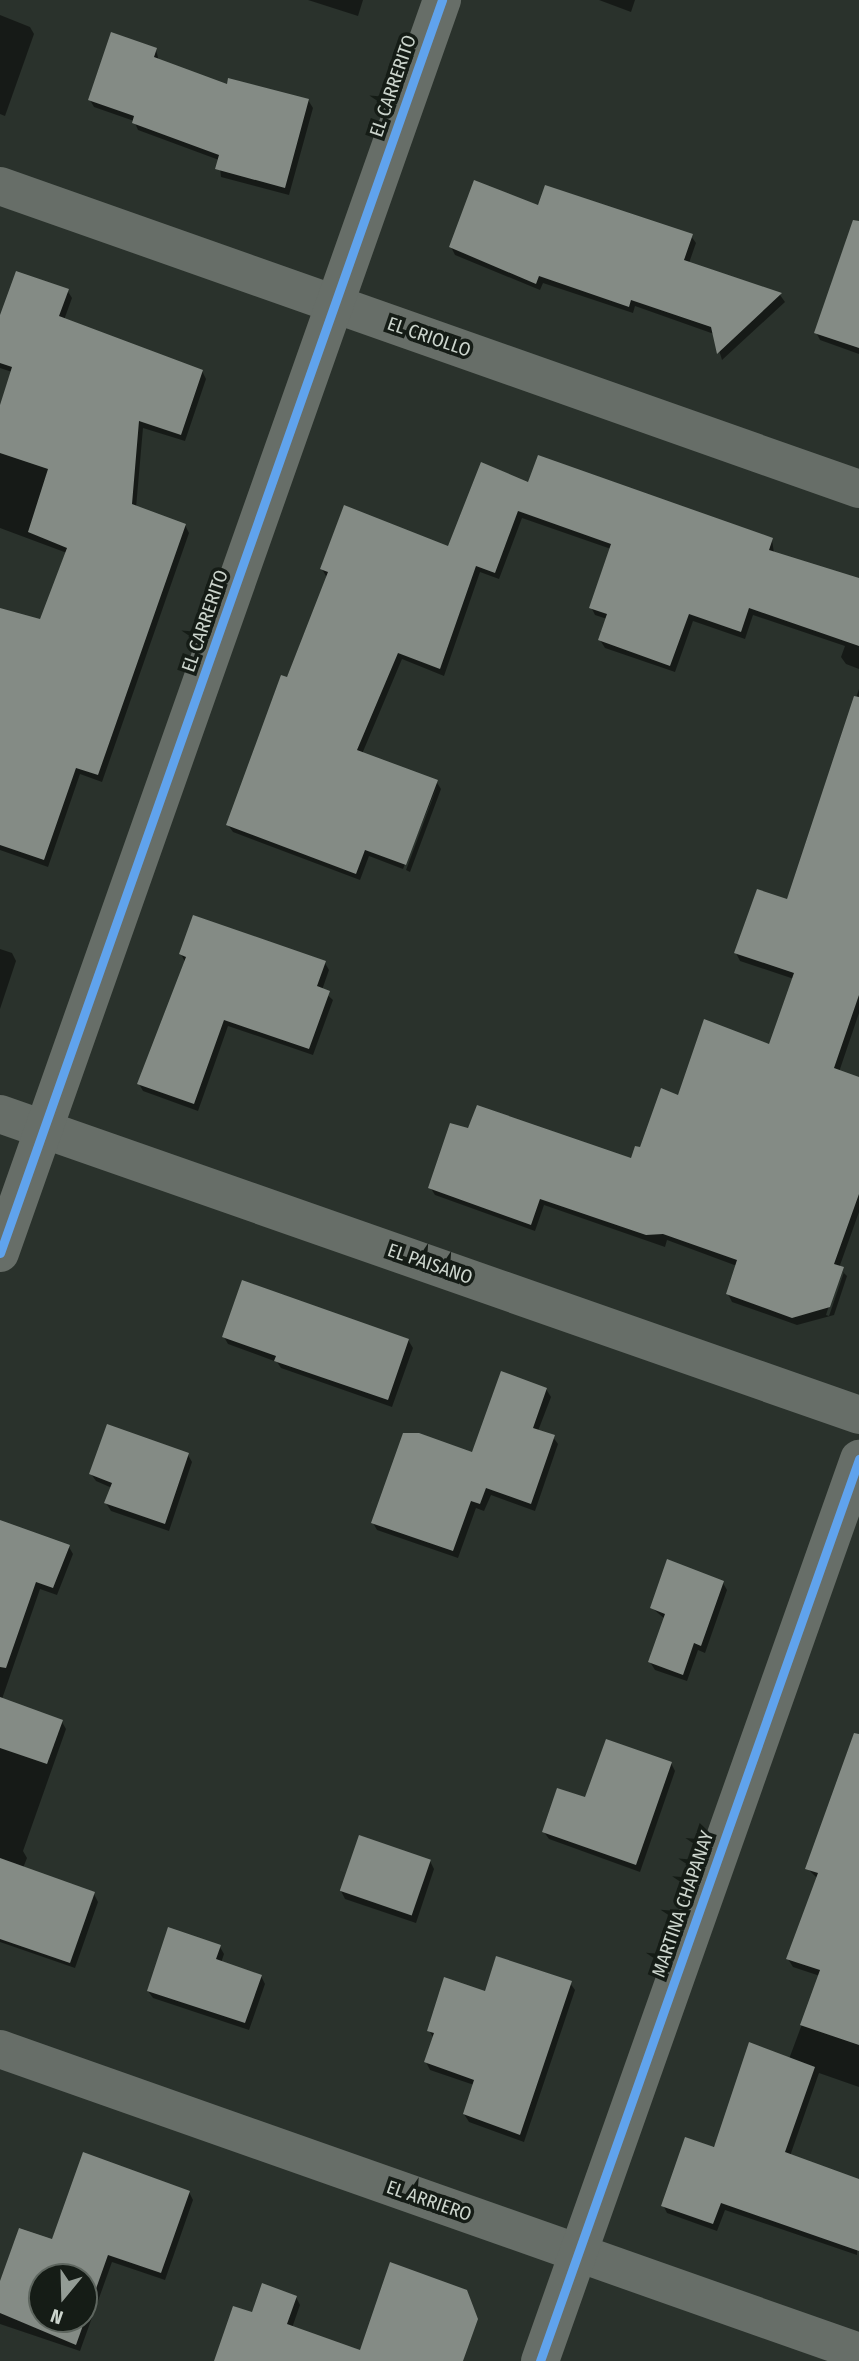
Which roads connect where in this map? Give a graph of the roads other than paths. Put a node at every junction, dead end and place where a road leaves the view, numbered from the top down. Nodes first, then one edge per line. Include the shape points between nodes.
1 (442, 0) edge
2 (0, 186) edge
3 (335, 304) junction
4 (859, 489) edge
5 (0, 1114) edge
6 (44, 1129) junction
7 (0, 1253) edge
8 (859, 1415) edge
9 (859, 1459) edge
10 (0, 2049) edge
11 (578, 2253) junction
12 (859, 2352) edge
13 (540, 2361) edge

1 - 3 street, EL CARRERITO
2 - 3 street, EL CRIOLLO
3 - 4 street, EL CRIOLLO
3 - 6 street, EL CARRERITO
5 - 6 street, EL PAISANO
6 - 7 street, EL CARRERITO
6 - 8 street, EL PAISANO
9 - 11 street, MARTINA CHAPANAY
10 - 11 street, EL ARRIERO
11 - 12 street, EL ARRIERO
11 - 13 street, MARTINA CHAPANAY

